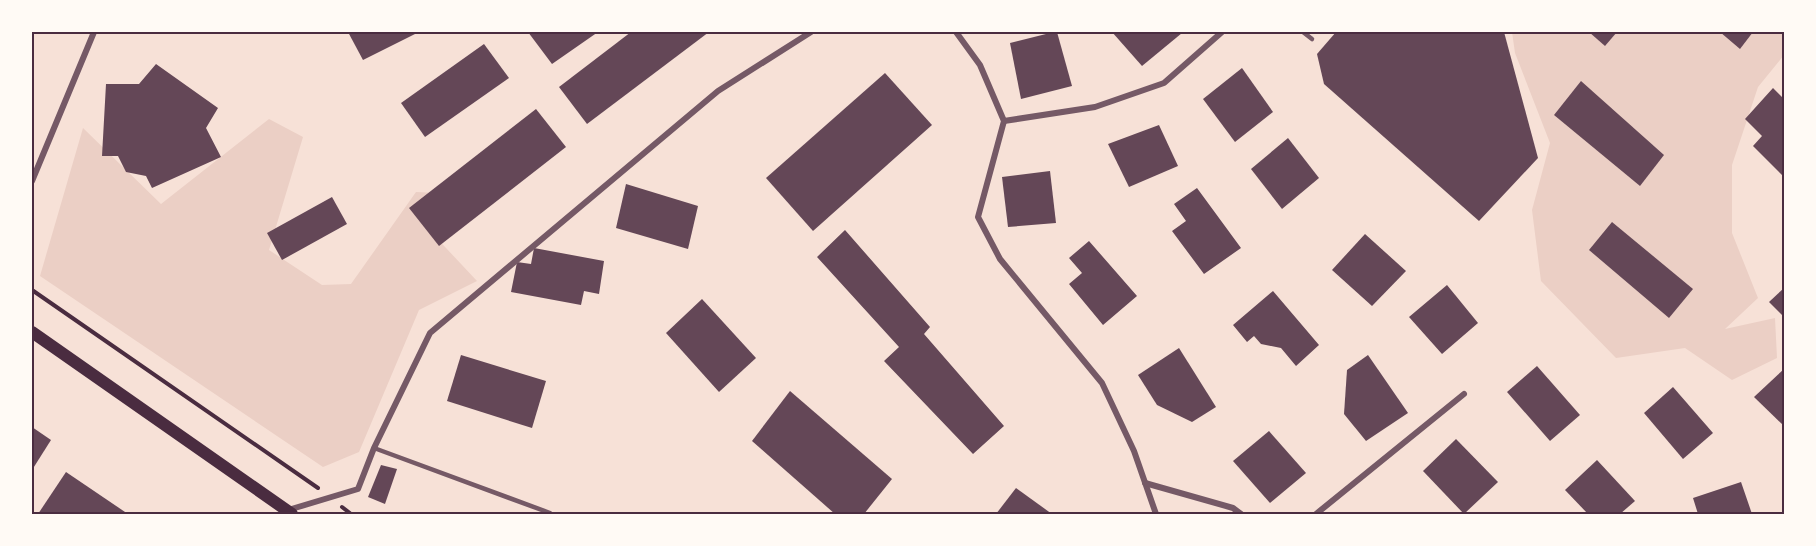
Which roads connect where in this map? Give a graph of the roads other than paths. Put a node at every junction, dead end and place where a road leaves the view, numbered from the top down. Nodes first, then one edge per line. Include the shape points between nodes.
1 (94, 32) edge
2 (811, 32) edge
3 (956, 32) edge
4 (1222, 32) edge
5 (1303, 32) edge
6 (1312, 39) dead end
7 (1004, 121) junction
8 (32, 181) edge
9 (32, 332) edge
10 (1464, 394) dead end
11 (374, 447) junction
12 (1145, 483) junction
13 (287, 513) edge
14 (550, 513) dead end
15 (1156, 514) edge
16 (1241, 514) edge
17 (1316, 514) edge

1 - 8 street
2 - 11 street via 718,91 430,333
3 - 7 street via 980,65
4 - 7 street via 1164,83 1095,107
5 - 6 lane
7 - 12 street via 978,217 1000,259 1102,383
9 - 13 main road
10 - 17 street
11 - 13 street via 358,489
11 - 14 lane
12 - 15 street
12 - 16 street via 1233,508

